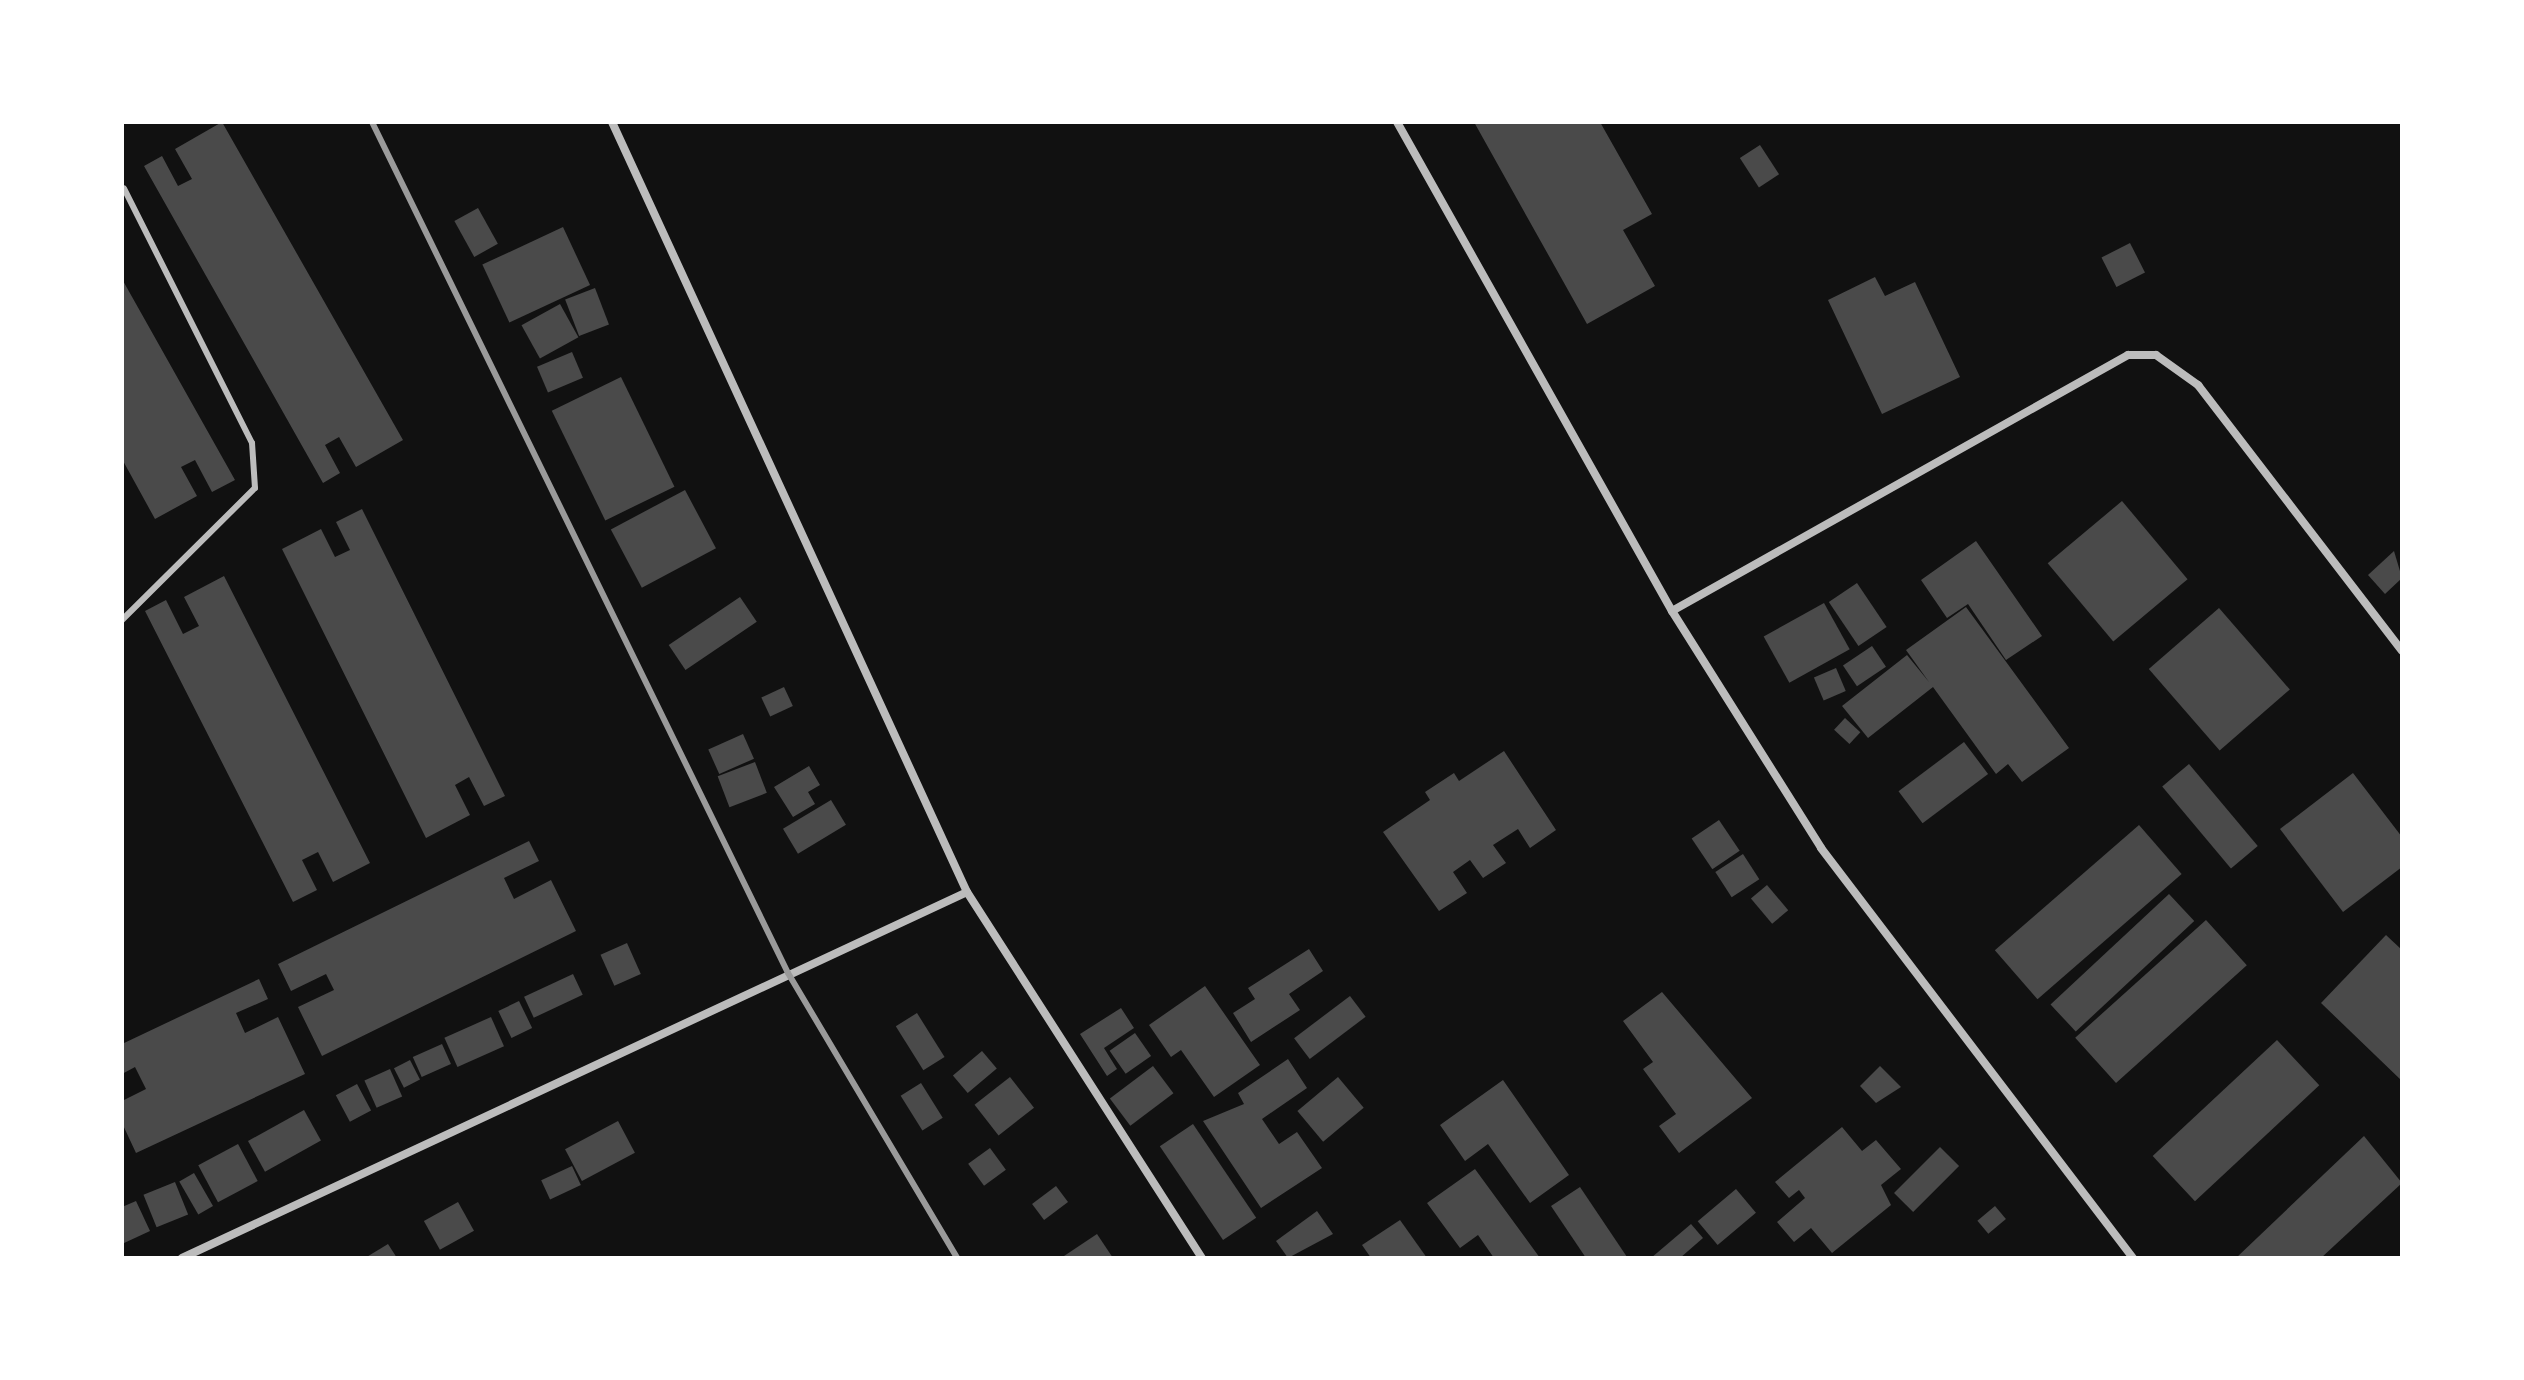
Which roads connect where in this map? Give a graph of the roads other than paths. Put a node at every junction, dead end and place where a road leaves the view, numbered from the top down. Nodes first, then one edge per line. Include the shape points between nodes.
1 (612, 122) edge
2 (1397, 122) edge
3 (124, 188) dead end
4 (1672, 611) junction
5 (122, 620) edge
6 (2402, 651) edge
7 (967, 892) junction
8 (182, 1258) edge
9 (1202, 1258) edge
10 (2133, 1258) edge

1 - 7 street
2 - 4 street
3 - 5 lane via 252,443 255,488
4 - 6 street via 2128,355 2156,355 2198,385
4 - 10 street via 1821,848
7 - 8 street
7 - 9 street

